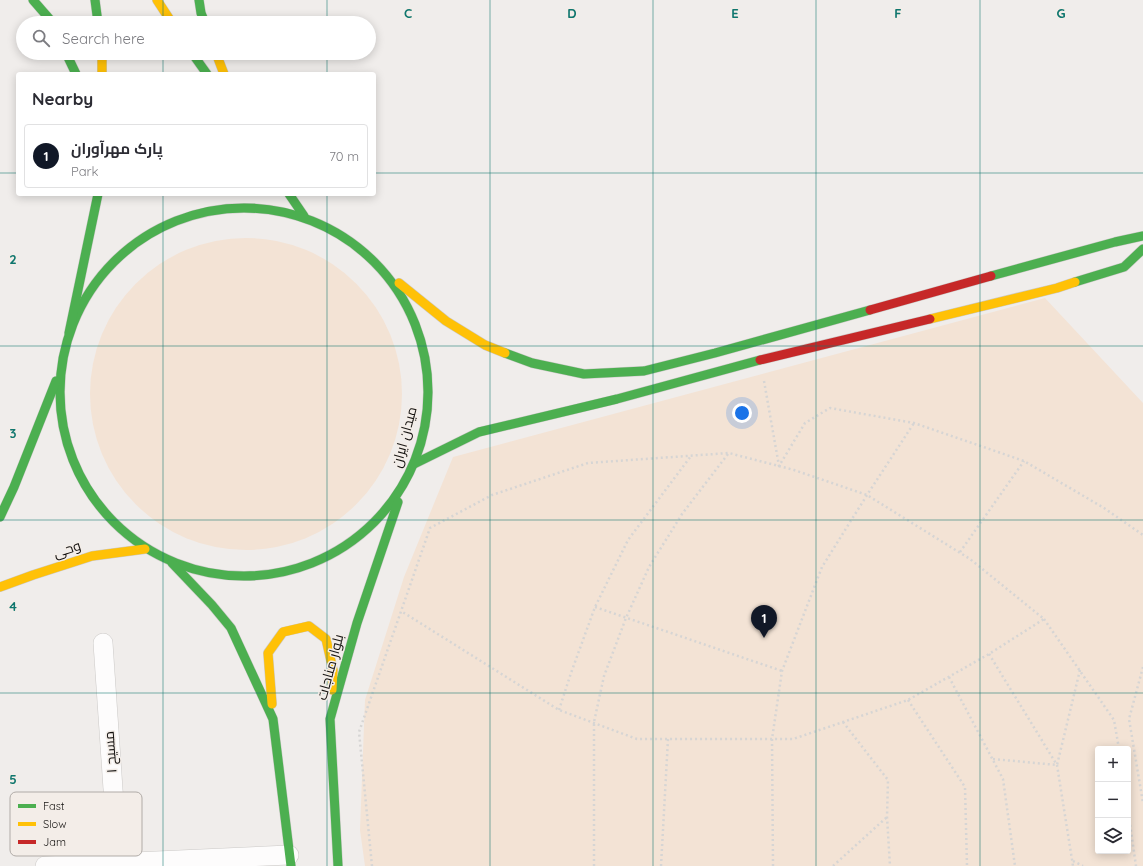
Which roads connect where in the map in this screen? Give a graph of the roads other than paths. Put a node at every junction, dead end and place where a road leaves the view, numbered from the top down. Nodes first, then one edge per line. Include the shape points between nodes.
1 (34, 0) edge
2 (95, 0) edge
3 (157, 0) edge
4 (199, 0) edge
5 (47, 16) edge
6 (97, 16) edge
7 (167, 16) edge
8 (202, 16) edge
9 (69, 60) edge
10 (102, 60) edge
11 (197, 60) edge
12 (219, 60) edge
13 (75, 72) edge
14 (102, 72) edge
15 (206, 72) edge
16 (223, 72) edge
17 (98, 196) edge
18 (290, 196) edge
19 (304, 216) junction
20 (1143, 236) edge
21 (1143, 249) edge
22 (384, 270) junction
23 (69, 333) junction
24 (60, 371) junction
25 (414, 464) junction
26 (404, 484) junction
27 (0, 516) edge
28 (145, 549) junction
29 (172, 563) junction
30 (0, 587) edge
31 (103, 643) dead end
32 (273, 719) junction
33 (330, 719) junction
34 (113, 792) edge
35 (118, 856) edge
36 (290, 860) edge
37 (118, 862) junction
38 (51, 866) edge
39 (338, 866) edge

1 - 5 main road
2 - 6 main road
3 - 7 main road
4 - 8 main road
9 - 13 main road
10 - 14 main road
11 - 15 main road
12 - 16 main road
17 - 23 main road
18 - 19 main road
19 - 22 main road, میدان ایران via 348,238
19 - 23 main road, میدان ایران via 256,206 208,210 162,225 122,252 90,289
20 - 22 main road via 644,371 584,374 532,363 485,345 446,321
21 - 25 main road via 1124,267 1057,288 479,432
22 - 25 main road, میدان ایران via 412,314 426,363 427,415
23 - 24 main road, میدان ایران
24 - 27 main road
24 - 28 main road, میدان ایران via 60,412 69,453 87,490 100,507 113,523
25 - 26 main road, میدان ایران
26 - 29 main road, میدان ایران via 377,520 343,548 302,567 259,577 214,575
26 - 33 main road, بلوار مناجات via 357,623
28 - 29 main road, میدان ایران
28 - 30 main road, وحی via 92,556
29 - 32 main road via 212,604 231,628
31 - 34 street, مسیح ۱
32 - 33 main road via 268,653 284,632 309,626 326,639 333,670
32 - 36 main road
33 - 39 main road, بلوار مناجات
35 - 37 street, مسیح ۱
36 - 37 street
37 - 38 street

